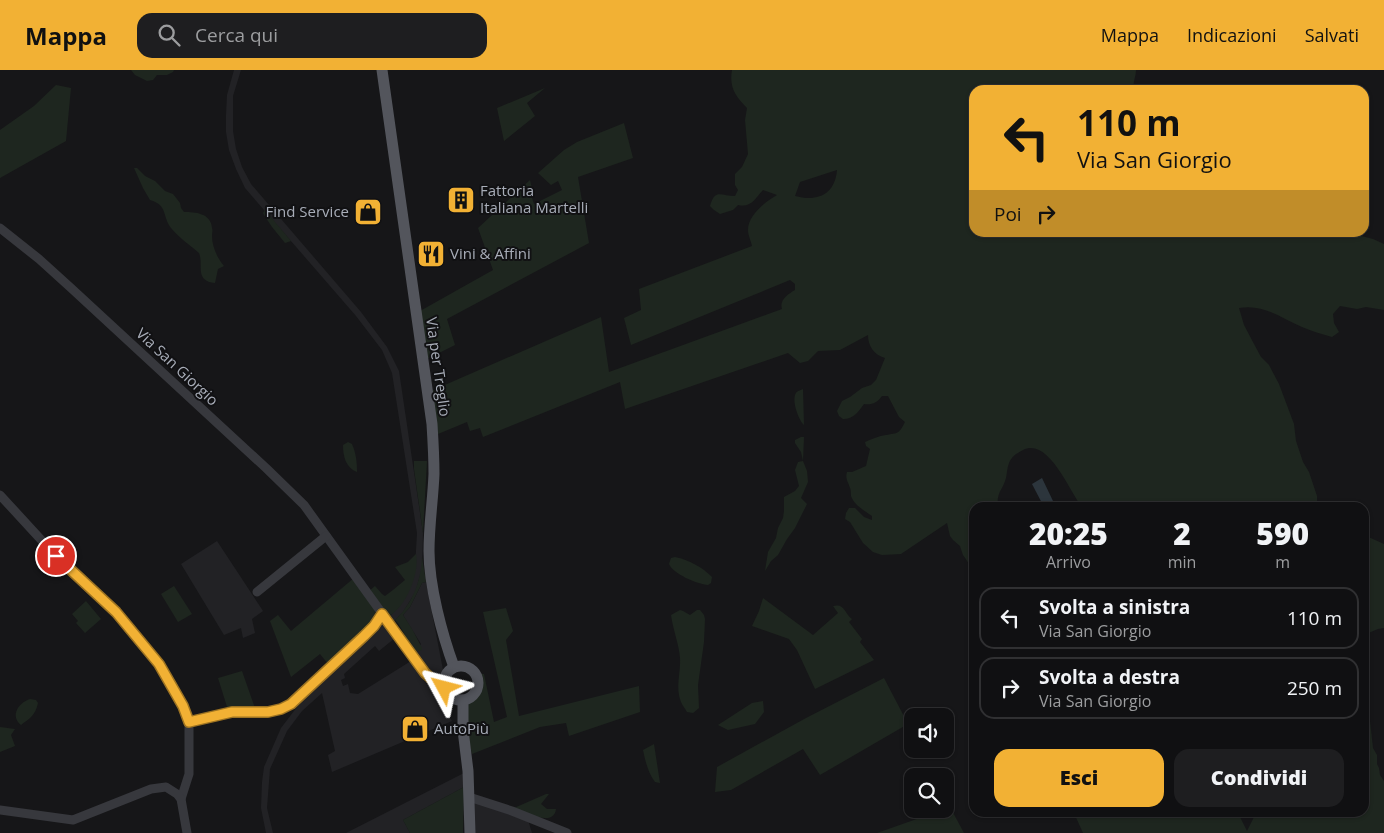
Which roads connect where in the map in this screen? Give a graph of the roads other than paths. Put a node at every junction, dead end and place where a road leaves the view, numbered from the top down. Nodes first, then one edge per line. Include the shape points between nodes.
1 (382, 70) edge
2 (0, 228) edge
3 (0, 495) edge
4 (326, 536) junction
5 (257, 592) dead end
6 (382, 614) junction
7 (454, 667) junction
8 (443, 684) junction
9 (464, 700) junction
10 (189, 722) junction
11 (469, 797) junction
12 (182, 799) junction
13 (0, 810) edge
14 (187, 833) edge
15 (470, 833) edge
16 (567, 833) edge

1 - 7 main road, Via per Treglio via 432,424 434,462 430,568
2 - 4 street, Via San Giorgio via 39,259 266,468 304,505
3 - 10 street via 56,556 116,612 159,664
4 - 5 street
4 - 6 street, Via San Giorgio
6 - 8 street, Via San Giorgio via 430,678
6 - 10 street via 364,636 291,704 268,712 232,712
7 - 8 main road via 445,675
7 - 9 main road via 465,666 477,676 476,691
8 - 9 main road via 451,698
9 - 11 main road via 463,730
10 - 12 street via 189,774
11 - 15 main road
11 - 16 street
12 - 13 street via 166,787 152,789 73,820
12 - 14 street

